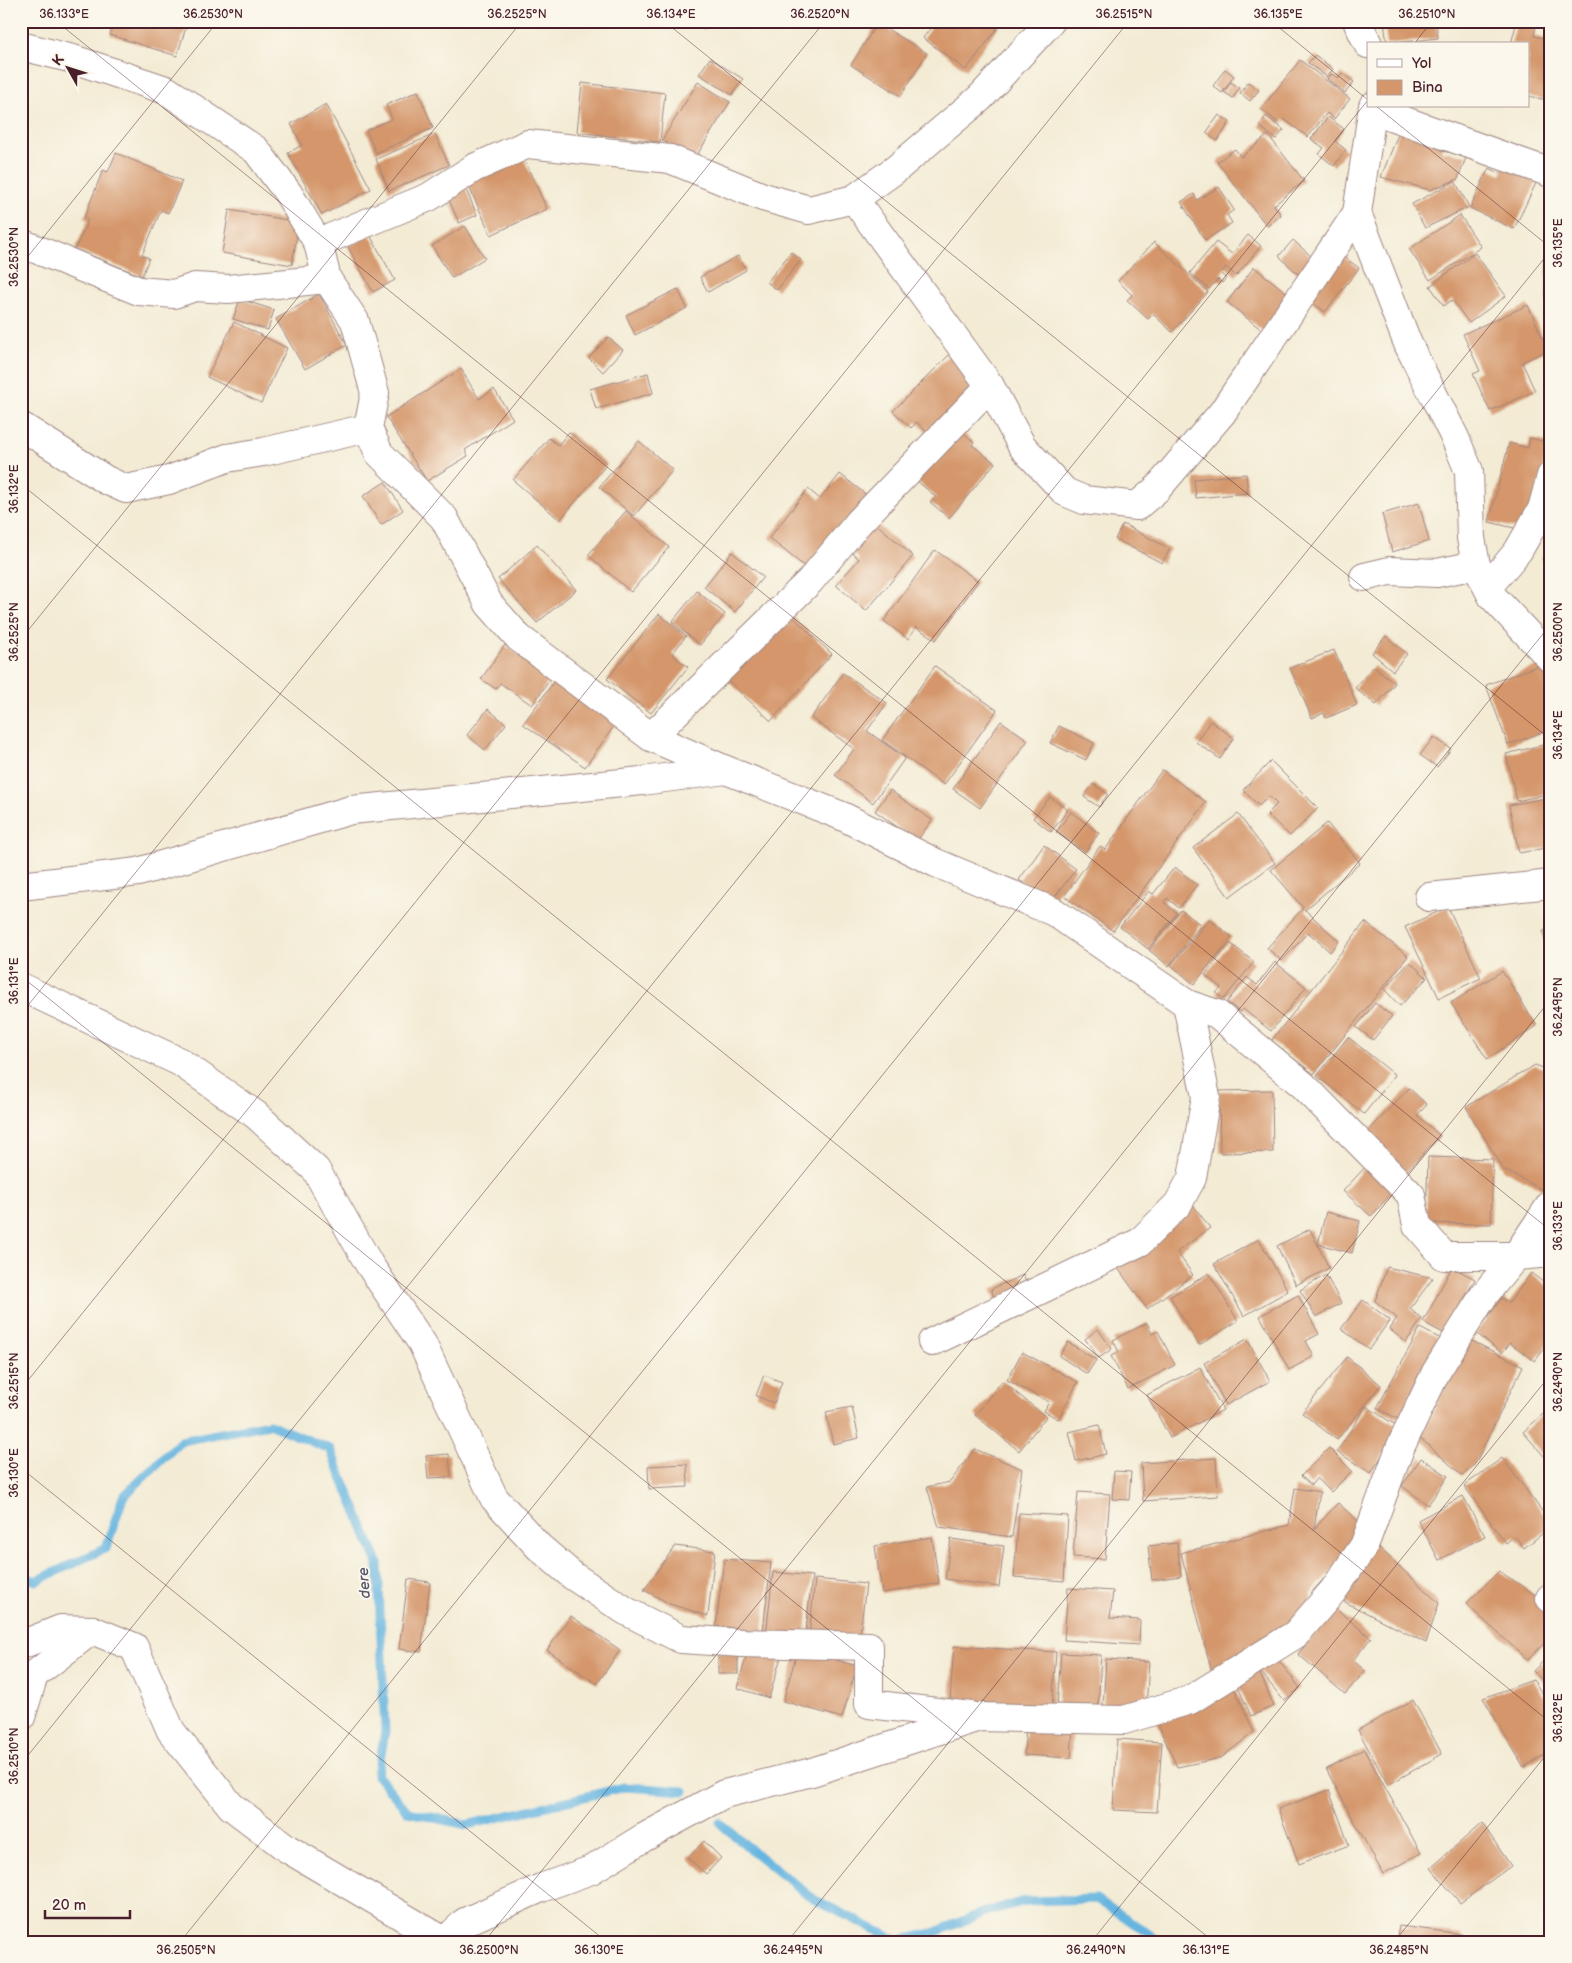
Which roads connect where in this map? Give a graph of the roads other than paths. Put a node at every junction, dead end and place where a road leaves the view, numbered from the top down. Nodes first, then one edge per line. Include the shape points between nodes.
1 (1051, 21) edge
2 (1357, 21) edge
3 (1367, 42) edge
4 (21, 46) edge
5 (1374, 108) edge
6 (1551, 173) edge
7 (854, 200) junction
8 (1357, 213) junction
9 (21, 243) edge
10 (318, 243) junction
11 (327, 279) junction
12 (990, 386) junction
13 (21, 426) edge
14 (368, 428) junction
15 (1551, 476) edge
16 (1482, 576) junction
17 (1364, 577) dead end
18 (1551, 659) edge
19 (651, 737) junction
20 (726, 770) junction
21 (1551, 884) edge
22 (21, 886) edge
23 (1429, 896) dead end
24 (21, 987) edge
25 (1188, 1004) junction
26 (1551, 1204) edge
27 (1551, 1253) edge
28 (1516, 1256) junction
29 (932, 1342) dead end
30 (92, 1630) junction
31 (21, 1645) edge
32 (21, 1717) edge
33 (980, 1717) junction
34 (444, 1942) edge

1 - 7 street via 980,98
2 - 3 street
4 - 10 street via 73,59 166,90 212,120 256,150 288,193
5 - 6 street
5 - 8 street
7 - 10 street via 809,210 763,196 670,159 528,144 474,168 429,197
7 - 12 street
8 - 12 street via 1222,413 1157,489 1136,506 1084,500 1065,492 1022,446
8 - 16 street via 1408,344 1469,471 1470,538
9 - 11 street via 138,291 174,294 195,286 228,289
10 - 11 street
11 - 14 street via 354,321 374,393
12 - 19 street via 859,522 810,581
13 - 14 street via 106,480 126,489 169,480 227,458
14 - 19 street via 379,453 444,518 489,604 519,638
15 - 16 street via 1542,509 1518,551
16 - 17 street via 1389,570
16 - 18 street via 1492,596
19 - 20 street
20 - 22 street via 351,810 138,872
20 - 25 street via 842,816 936,863 1054,912
21 - 23 street
24 - 33 street via 180,1062 256,1115 316,1170 369,1264 422,1344 494,1498 538,1547 573,1576 626,1611 681,1639 869,1646 869,1704
25 - 28 street via 1217,1014 1303,1085 1411,1195 1417,1226 1444,1256
25 - 29 street via 1206,1097 1192,1178 1178,1204 1140,1242
26 - 28 street
27 - 28 street
28 - 33 street via 1484,1295 1436,1372 1400,1448 1364,1546 1334,1591 1296,1634 1190,1700 1124,1720
30 - 31 street via 61,1629
30 - 32 street via 34,1674
30 - 34 street via 134,1647 171,1731 231,1806 288,1849
33 - 34 street via 812,1772 724,1794 591,1870 465,1922

